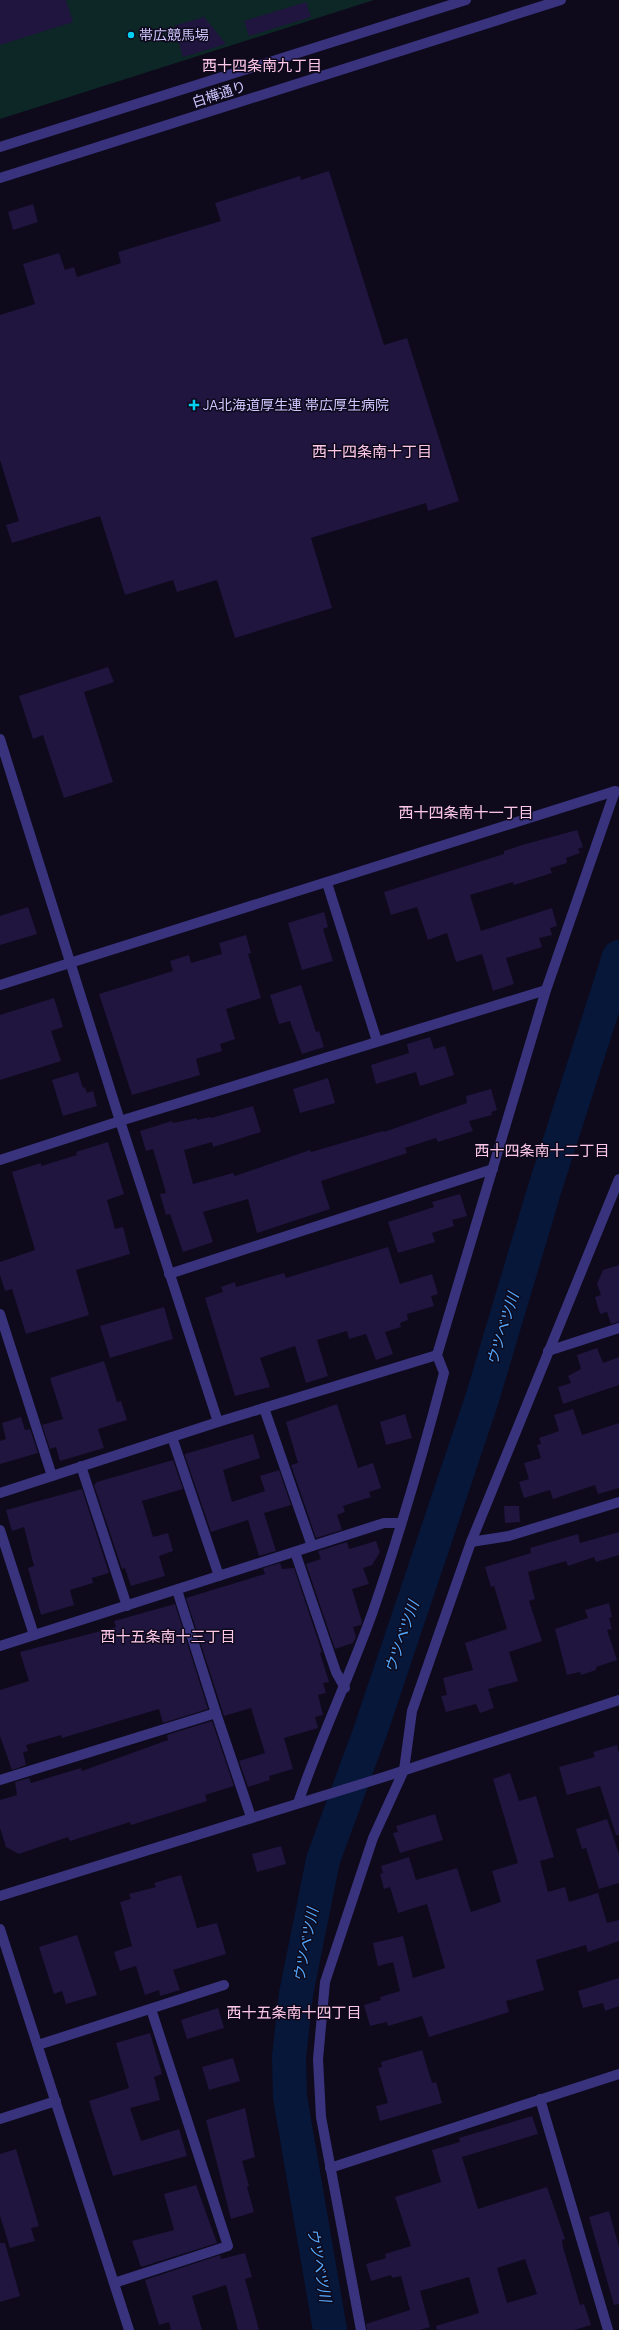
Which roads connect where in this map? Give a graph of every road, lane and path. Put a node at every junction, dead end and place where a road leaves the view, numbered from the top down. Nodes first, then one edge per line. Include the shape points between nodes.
1 (466, 0) edge
2 (561, 0) edge
3 (0, 147) edge
4 (0, 178) edge
5 (0, 739) edge
6 (327, 882) junction
7 (70, 964) junction
8 (0, 985) edge
9 (546, 990) junction
10 (377, 1041) junction
11 (120, 1121) junction
12 (0, 1160) edge
13 (493, 1169) junction
14 (619, 1178) edge
15 (168, 1274) junction
16 (0, 1314) edge
17 (619, 1328) edge
18 (548, 1351) junction
19 (437, 1355) junction
20 (264, 1408) junction
21 (218, 1422) junction
22 (172, 1437) junction
23 (80, 1466) junction
24 (52, 1476) junction
25 (0, 1493) edge
26 (619, 1502) edge
27 (401, 1522) junction
28 (0, 1530) edge
29 (472, 1542) junction
30 (312, 1546) junction
31 (294, 1552) junction
32 (219, 1576) junction
33 (177, 1590) junction
34 (127, 1606) junction
35 (34, 1635) junction
36 (0, 1646) edge
37 (345, 1688) junction
38 (619, 1700) edge
39 (216, 1713) junction
40 (404, 1770) junction
41 (0, 1780) edge
42 (298, 1803) junction
43 (251, 1817) junction
44 (0, 1896) edge
45 (0, 1929) edge
46 (224, 1985) dead end
47 (151, 2009) junction
48 (38, 2046) junction
49 (619, 2074) edge
50 (540, 2100) junction
51 (56, 2101) junction
52 (0, 2119) edge
53 (330, 2168) junction
54 (114, 2283) junction
55 (129, 2330) edge
56 (361, 2330) edge
57 (608, 2330) edge

1 - 3 street, 白樺通り
2 - 4 street, 白樺通り
5 - 7 street
6 - 7 street
6 - 9 street via 615,791
6 - 10 street
7 - 8 street
7 - 11 street
9 - 10 street
9 - 13 street
10 - 11 street
11 - 12 street
11 - 15 street
13 - 15 street
13 - 19 street
14 - 18 street
15 - 21 street
16 - 24 street
17 - 18 street
18 - 29 street
19 - 20 street
19 - 27 street via 444,1373
20 - 21 street
20 - 30 street
21 - 22 street
22 - 23 street
22 - 32 street
23 - 24 street
23 - 34 street
24 - 25 street
26 - 29 street via 509,1536
27 - 30 street via 384,1523
27 - 37 street
28 - 35 street
29 - 40 street via 412,1711
30 - 31 street
31 - 32 street
31 - 37 street via 336,1672
32 - 33 street
33 - 34 street
33 - 39 street
34 - 35 street
35 - 36 street
37 - 42 street
38 - 40 street
39 - 41 street
39 - 43 street
40 - 42 street
40 - 53 street via 373,1838 325,1982 318,2060 321,2118
42 - 43 street
43 - 44 street
45 - 48 street
46 - 47 street
47 - 48 street
47 - 54 street via 228,2246
48 - 51 street
49 - 50 street
50 - 53 street
50 - 57 street
51 - 52 street
51 - 54 street
53 - 56 street
54 - 55 street

